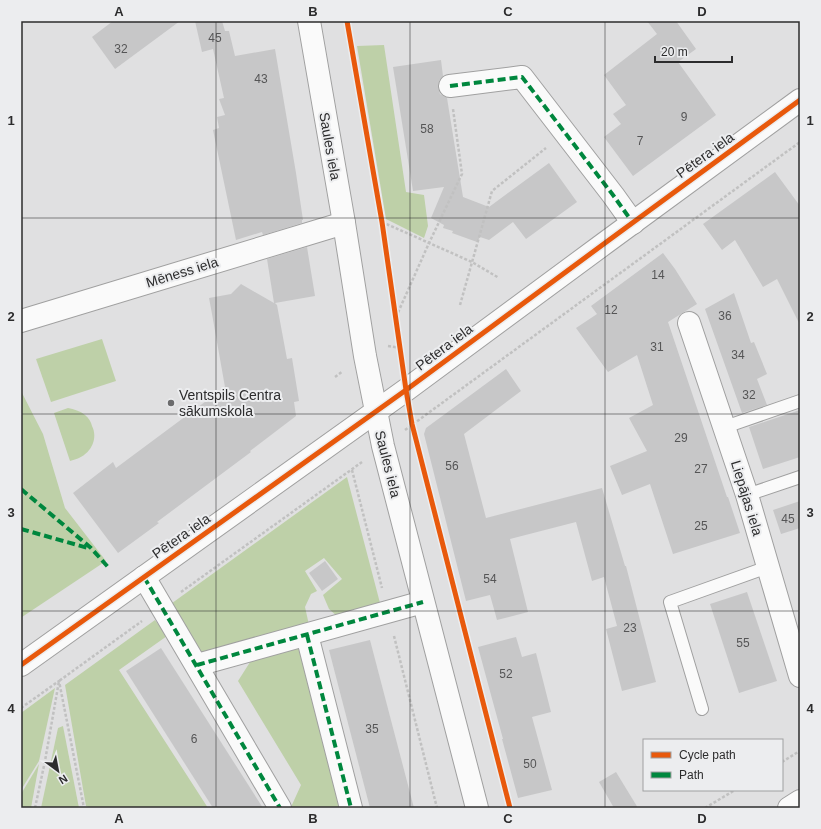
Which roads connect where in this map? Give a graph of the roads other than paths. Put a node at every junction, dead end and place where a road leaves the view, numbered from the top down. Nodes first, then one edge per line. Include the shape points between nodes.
1 (309, 21) edge
2 (450, 86) road end
3 (800, 100) edge
4 (633, 223) junction
5 (344, 224) junction
6 (21, 321) edge
7 (689, 323) dead end
8 (800, 401) edge
9 (376, 412) junction
10 (725, 427) junction
11 (800, 477) edge
12 (747, 495) junction
13 (768, 567) junction
14 (144, 577) junction
15 (423, 602) junction
16 (307, 634) junction
17 (21, 665) edge
18 (196, 665) junction
19 (800, 676) edge
20 (702, 709) dead end
21 (800, 801) edge
22 (280, 808) edge
23 (351, 808) edge
24 (477, 808) edge
25 (789, 808) edge

1 - 5 street, Saules iela
2 - 4 street via 522,76
3 - 4 street, Pētera iela
4 - 9 street, Pētera iela
5 - 6 street, Mēness iela
5 - 9 street, Saules iela
7 - 10 street, Liepājas iela
8 - 10 lane
9 - 14 street, Pētera iela
9 - 15 street, Saules iela
10 - 12 street, Liepājas iela
11 - 12 lane
12 - 13 street, Liepājas iela
13 - 19 street, Liepājas iela
13 - 20 lane via 670,602
14 - 17 street, Pētera iela
14 - 18 street
15 - 16 street
15 - 24 street, Saules iela
16 - 18 street
16 - 23 street
18 - 22 street
21 - 25 street

